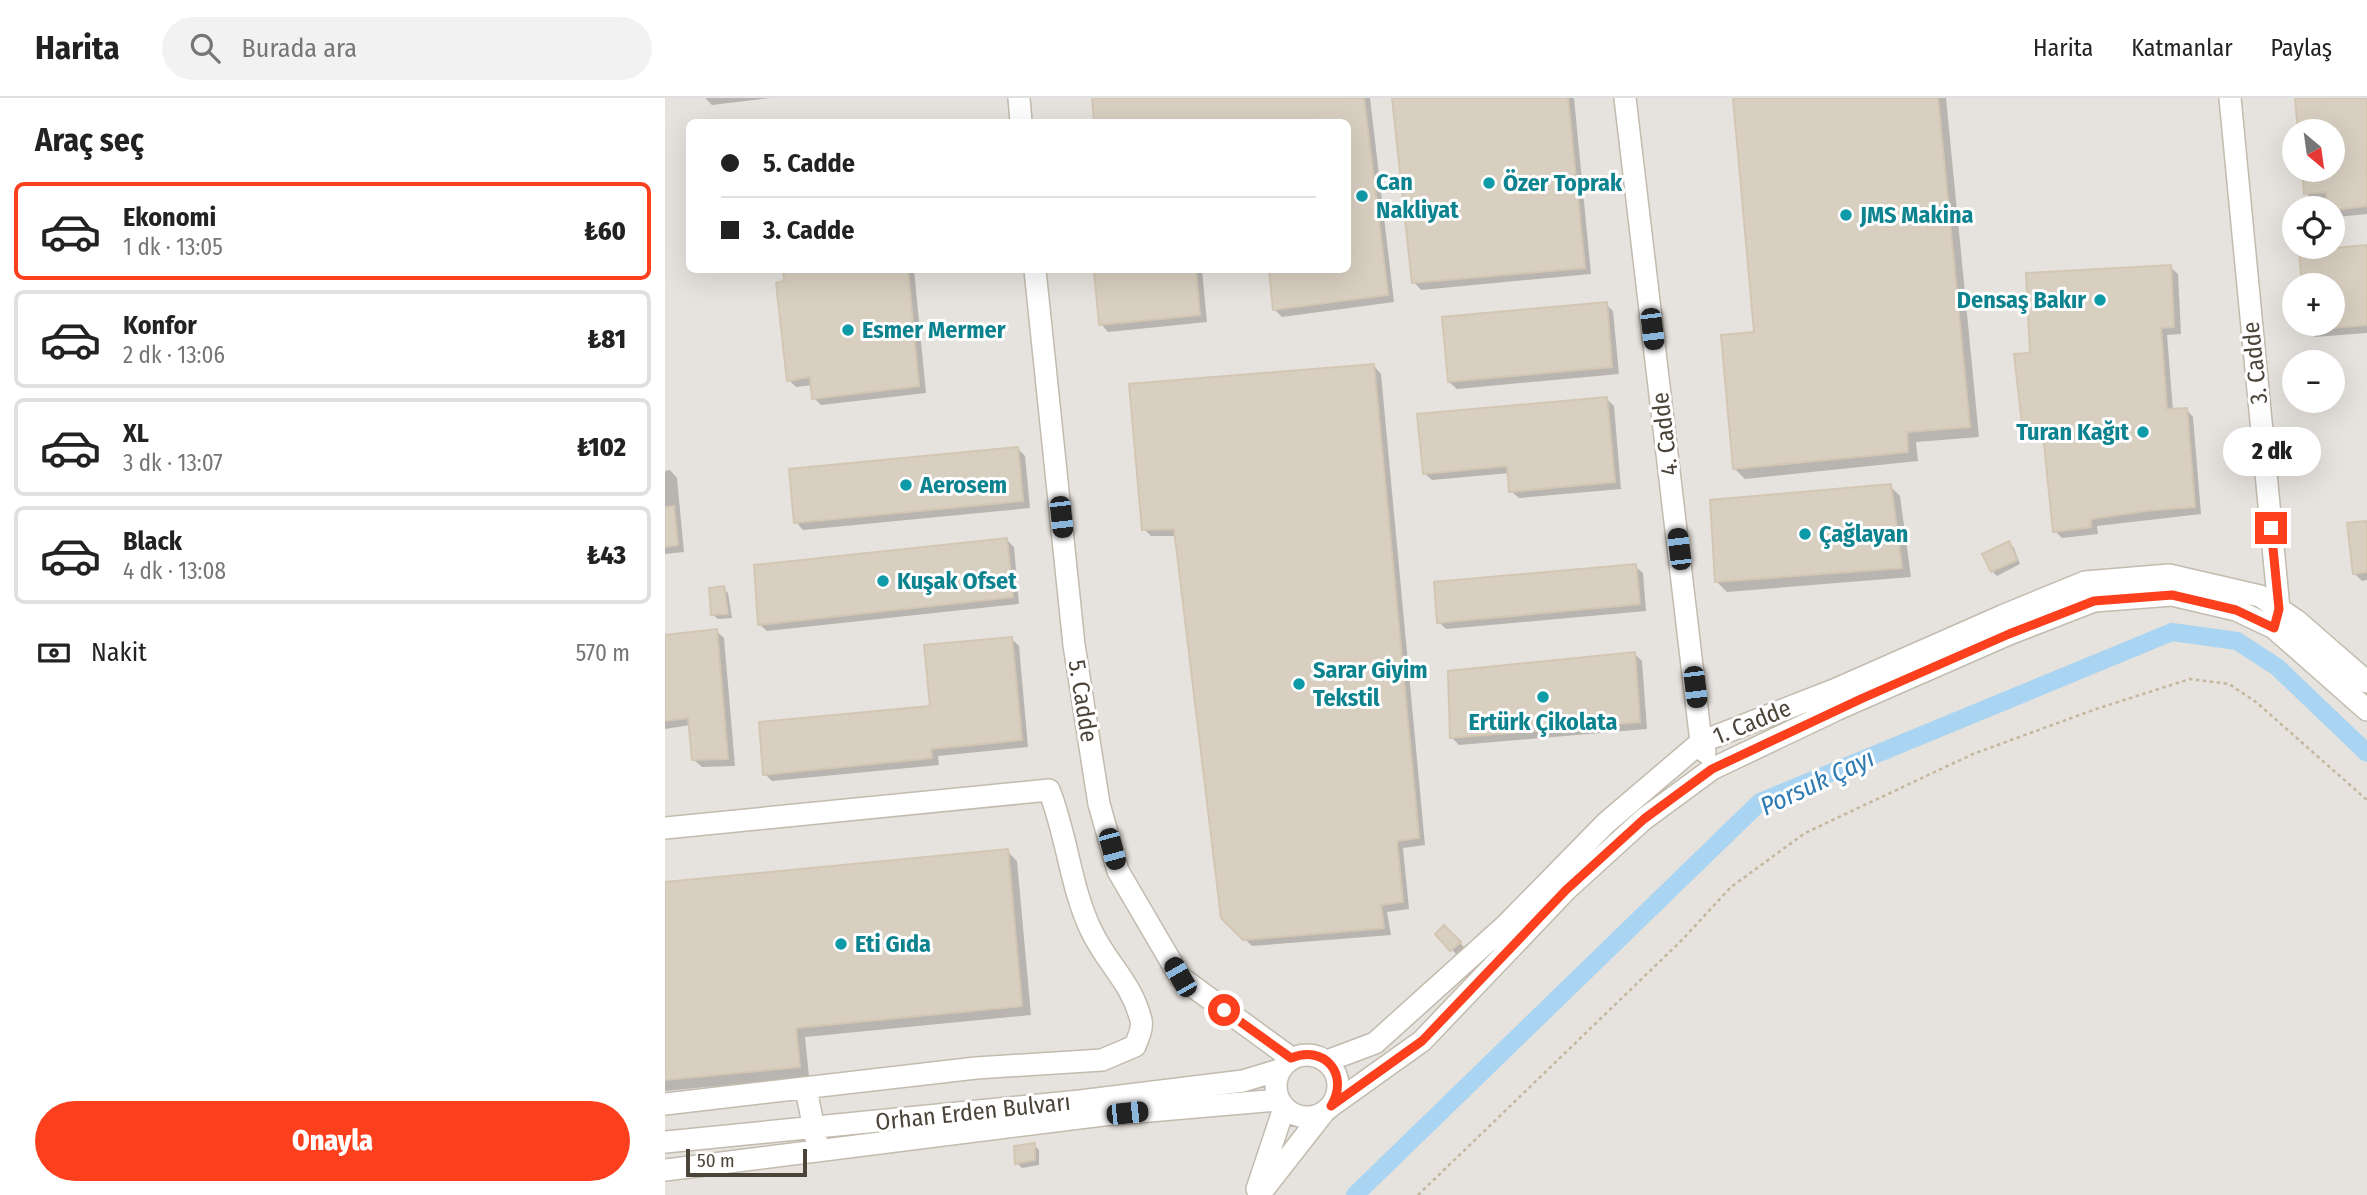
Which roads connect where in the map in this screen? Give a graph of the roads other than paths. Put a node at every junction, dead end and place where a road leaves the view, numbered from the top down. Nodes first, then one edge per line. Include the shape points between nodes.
1 (1019, 98) edge
2 (1625, 98) edge
3 (2230, 98) edge
4 (1021, 119) edge
5 (1035, 273) edge
6 (2276, 618) junction
7 (2367, 682) edge
8 (2367, 710) edge
9 (1701, 742) junction
10 (1712, 769) junction
11 (665, 828) edge
12 (1327, 1061) junction
13 (1285, 1064) junction
14 (806, 1089) junction
15 (665, 1104) edge
16 (1281, 1104) junction
17 (1328, 1109) junction
18 (814, 1128) junction
19 (665, 1142) edge
20 (818, 1151) junction
21 (665, 1170) edge
22 (1257, 1195) edge

1 - 4 street
2 - 9 street, 4. Cadde
3 - 6 street, 3. Cadde
5 - 13 street, 5. Cadde via 1074,645 1100,804 1118,871 1180,977
6 - 7 street, 1. Cadde via 2297,621
6 - 8 street, 1. Cadde
6 - 9 street, 1. Cadde via 2260,596 2169,575 2085,582
6 - 10 street, 1. Cadde via 2172,595 2094,601 1863,698
9 - 10 street, 4. Cadde
9 - 12 street, 1. Cadde via 1606,823 1506,925 1375,1043
10 - 17 street, 1. Cadde via 1644,819 1566,890 1422,1041
11 - 14 street via 1049,790 1091,932 1130,988 1142,1023 1135,1046 1101,1060 976,1068
12 - 13 street, Orhan Erden Bulvarı via 1309,1054
12 - 17 street via 1339,1087
13 - 16 street via 1276,1080
13 - 18 street, Orhan Erden Bulvarı via 1230,1083
14 - 15 street
14 - 18 street
16 - 17 street, Orhan Erden Bulvarı via 1303,1117
16 - 20 street, Orhan Erden Bulvarı via 1115,1114
16 - 22 street
17 - 22 street, 1. Cadde
18 - 19 street, Orhan Erden Bulvarı
18 - 20 street
20 - 21 street, Orhan Erden Bulvarı

